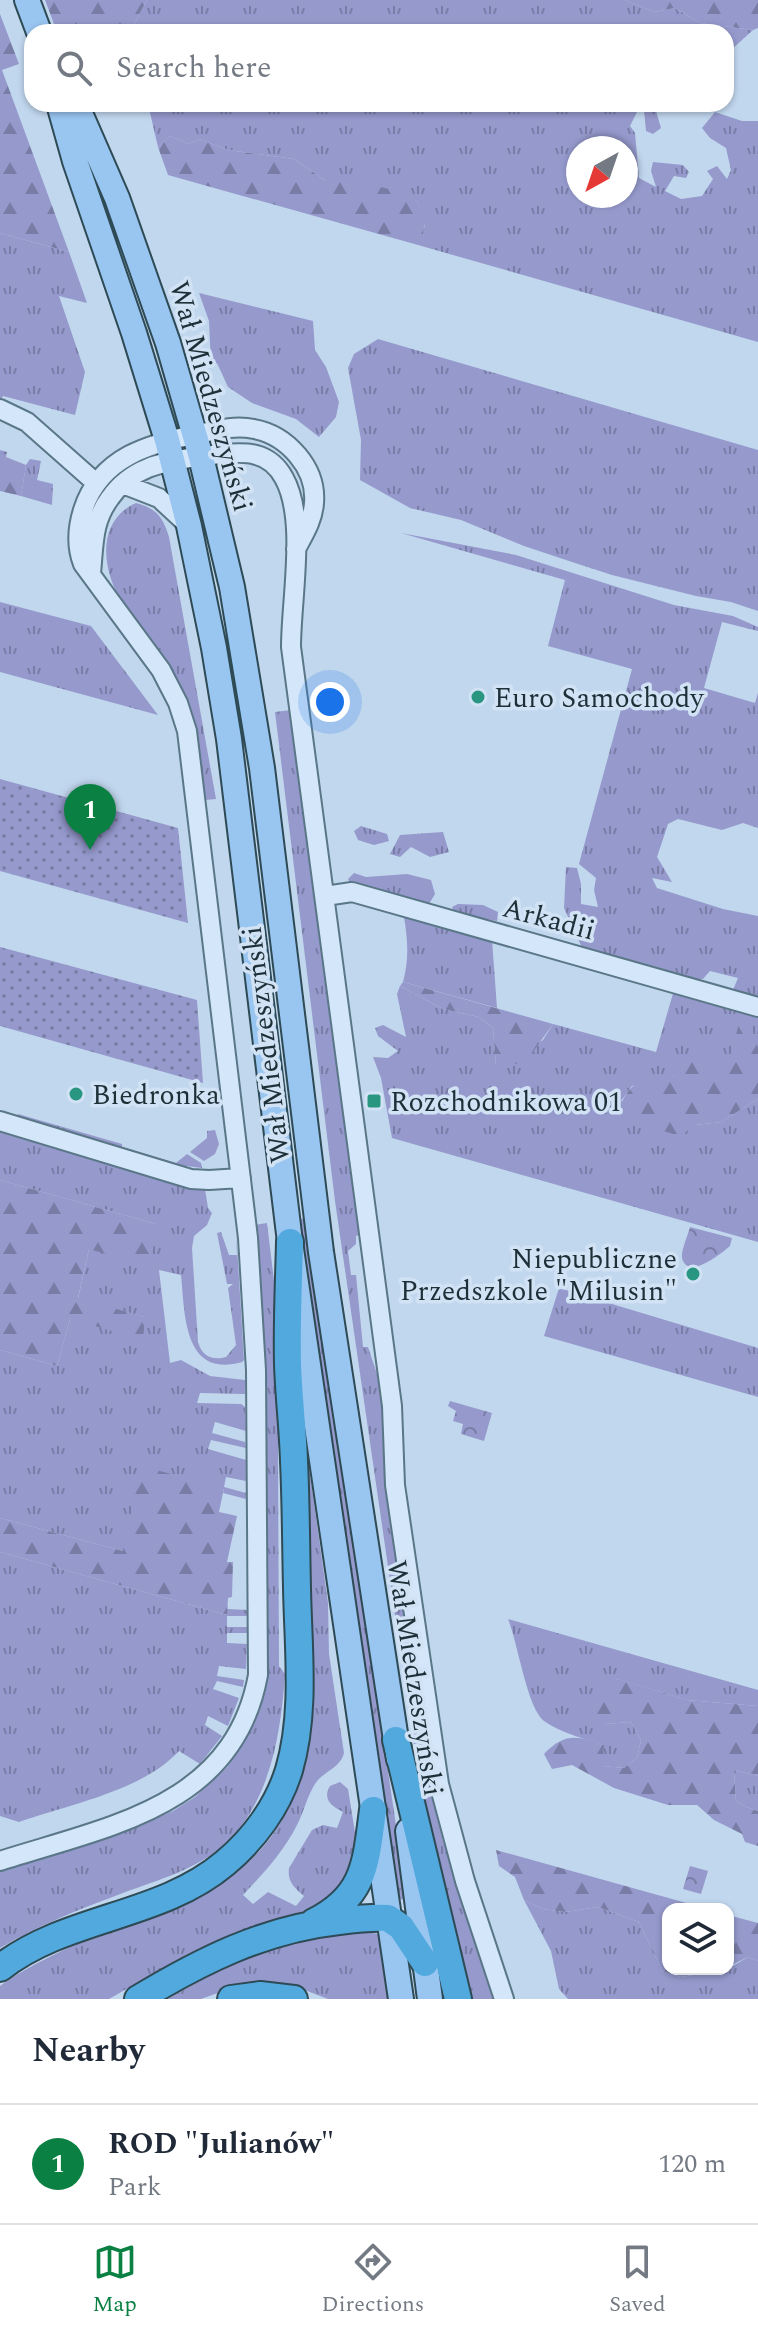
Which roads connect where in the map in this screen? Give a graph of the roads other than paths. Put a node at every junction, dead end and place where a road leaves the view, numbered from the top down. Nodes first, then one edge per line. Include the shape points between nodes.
1 (27, 0) edge
2 (36, 24) edge
3 (62, 112) edge
4 (79, 112) edge
5 (0, 409) edge
6 (198, 446) junction
7 (170, 451) junction
8 (96, 483) junction
9 (123, 484) junction
10 (189, 526) junction
11 (296, 549) junction
12 (91, 573) junction
13 (325, 896) junction
14 (758, 1007) edge
15 (0, 1121) edge
16 (241, 1178) junction
17 (290, 1242) junction
18 (396, 1740) junction
19 (373, 1810) junction
20 (0, 1861) edge
21 (388, 1918) junction
22 (311, 1924) junction
23 (425, 1963) junction
24 (0, 1968) edge
25 (138, 1999) edge
26 (231, 1999) edge
27 (294, 1999) edge
28 (401, 1999) edge
29 (430, 1999) edge
30 (458, 1999) edge
31 (504, 1999) edge

1 - 2 main road
3 - 7 main road, Wał Miedzeszyński
4 - 6 main road, Wał Miedzeszyński via 140,261
5 - 8 street via 27,422
6 - 7 street
6 - 11 street via 248,453 279,470 289,489
6 - 11 street via 231,428 252,428 277,437 294,451 311,480 314,502
6 - 18 main road, Wał Miedzeszyński via 232,587 257,727 321,1252
7 - 8 street via 130,453
7 - 9 street
7 - 10 main road, Wał Miedzeszyński
8 - 12 street via 78,537 83,564
9 - 10 street via 159,498
9 - 12 street via 98,518
10 - 17 main road, Wał Miedzeszyński via 229,739
11 - 13 street, Wał Miedzeszyński via 291,647
12 - 16 street via 161,670 187,731
13 - 14 street, Arkadii via 352,892
13 - 31 street, Wał Miedzeszyński via 392,1406 395,1485 434,1757 457,1852
15 - 16 street via 191,1179
16 - 20 street via 256,1370 260,1640 252,1702 218,1763 171,1800
17 - 19 main road, Wał Miedzeszyński
17 - 24 highway via 288,1364 298,1708 283,1784 259,1828 210,1875 164,1898 56,1937
18 - 23 main road, Wał Miedzeszyński
18 - 30 highway
19 - 21 main road, Wał Miedzeszyński
19 - 22 highway via 358,1885 339,1907
21 - 22 highway
21 - 23 highway via 401,1927
21 - 28 main road, Wał Miedzeszyński
22 - 25 highway via 224,1952
23 - 29 main road, Wał Miedzeszyński
26 - 27 highway

